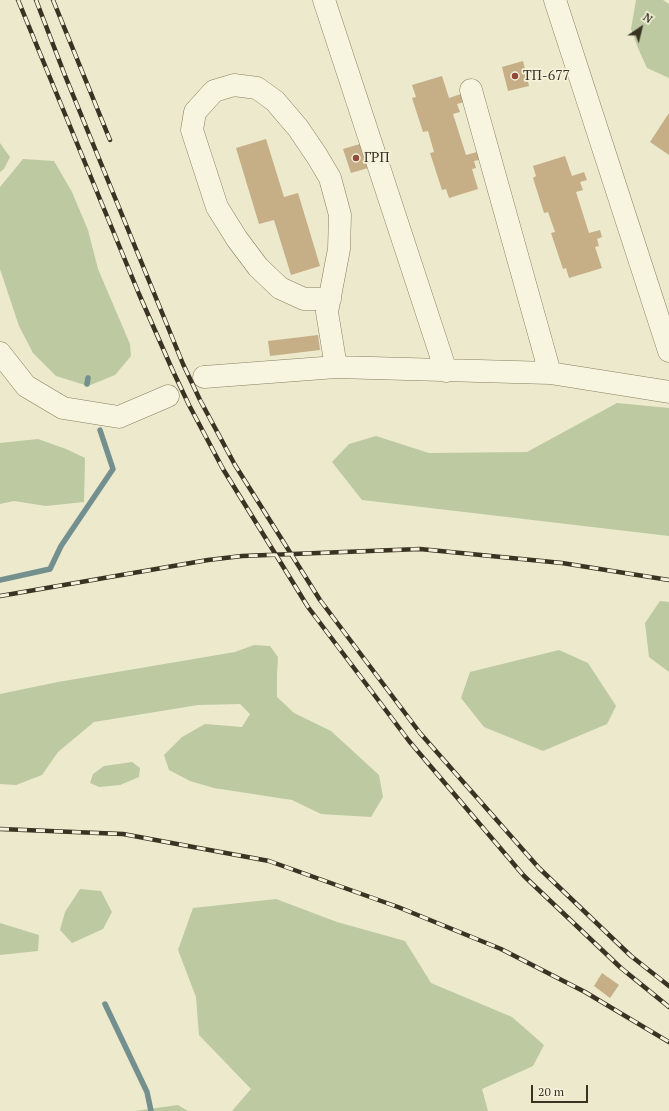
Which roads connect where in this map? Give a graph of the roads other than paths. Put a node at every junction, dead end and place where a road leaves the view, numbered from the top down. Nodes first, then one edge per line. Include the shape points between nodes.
1 (324, 0) edge
2 (555, 0) edge
3 (471, 90) dead end
4 (330, 299) junction
5 (669, 351) edge
6 (0, 353) edge
7 (336, 368) junction
8 (446, 371) junction
9 (550, 373) junction
10 (204, 376) dead end
11 (669, 392) edge
12 (168, 396) dead end

1 - 8 street
2 - 5 street
3 - 9 street
4 - 4 street via 339,249 340,214 330,178 298,128 276,101 257,88 234,85 214,91 195,112 192,130 217,207 258,267 280,288 304,299
4 - 7 street via 327,312
6 - 12 street via 26,386 63,408 119,417
7 - 8 street
7 - 10 street
8 - 9 street
9 - 11 street

